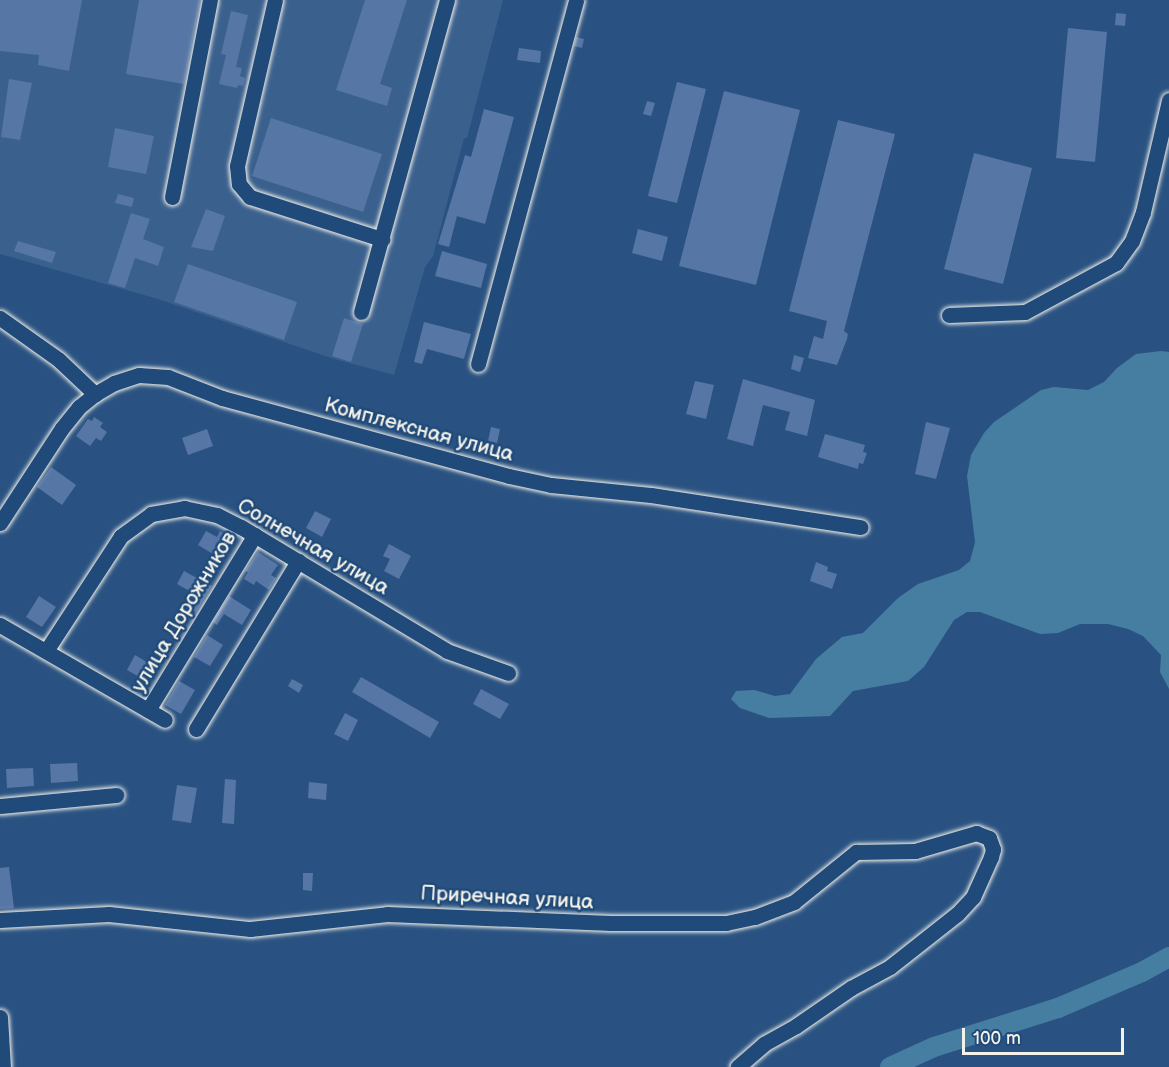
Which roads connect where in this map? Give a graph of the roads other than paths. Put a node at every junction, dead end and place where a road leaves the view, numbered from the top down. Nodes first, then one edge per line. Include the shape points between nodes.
1 (210, 0) edge
2 (276, 0) edge
3 (447, 0) edge
4 (576, 0) edge
5 (1169, 100) edge
6 (172, 197) dead end
7 (382, 239) junction
8 (361, 312) dead end
9 (949, 315) dead end
10 (0, 318) edge
11 (478, 364) dead end
12 (95, 393) junction
13 (0, 523) edge
14 (861, 527) dead end
15 (255, 535) junction
16 (298, 561) junction
17 (0, 625) edge
18 (46, 651) junction
19 (508, 673) dead end
20 (148, 710) junction
21 (165, 720) dead end
22 (196, 729) dead end
23 (116, 795) dead end
24 (0, 806) edge
25 (0, 920) edge
26 (0, 1017) edge
27 (3, 1067) edge
28 (738, 1067) edge

1 - 6 street
2 - 7 street via 237,166 239,184 250,198
3 - 7 street
4 - 11 street
5 - 9 street via 1143,212 1132,241 1116,263 1025,312
7 - 8 street
10 - 12 street via 59,360
12 - 13 street, Комплексная улица via 62,428
12 - 14 street, Комплексная улица via 139,375 168,377 222,398 509,477
15 - 16 street, Солнечная улица
15 - 18 street, Солнечная улица via 201,511 166,509 151,514 121,536
15 - 20 street, улица Дорожников
16 - 19 street, Солнечная улица via 447,651
16 - 22 street
17 - 18 street, улица Дорожников
18 - 20 street, улица Дорожников
20 - 21 street, улица Дорожников
23 - 24 street
25 - 28 street, Приречная улица via 109,914 250,929 387,914 644,924 726,923 794,902 856,852 915,851 967,834 989,838 991,857 973,897 957,914 890,967 764,1044
26 - 27 street

